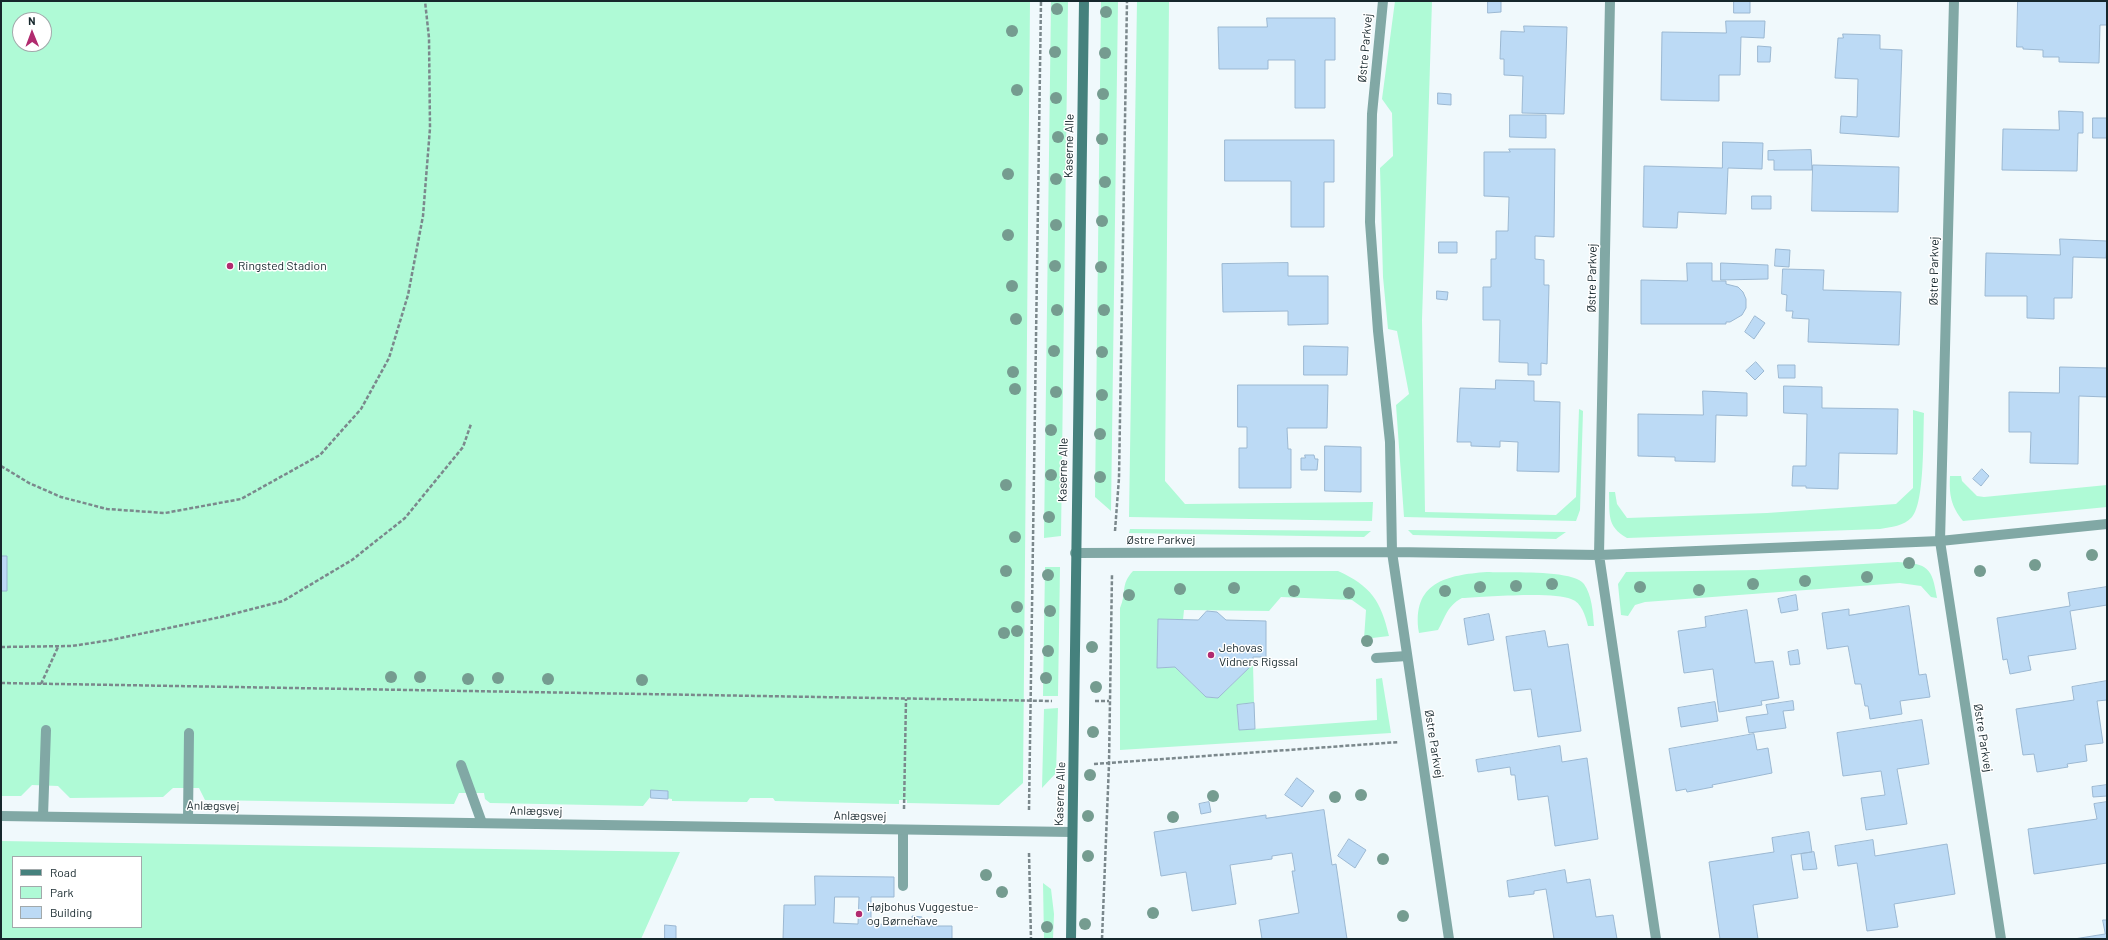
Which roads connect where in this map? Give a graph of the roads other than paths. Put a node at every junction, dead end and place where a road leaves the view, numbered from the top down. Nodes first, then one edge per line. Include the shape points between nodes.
1 (1084, 1) edge
2 (1383, 1) edge
3 (1610, 1) edge
4 (1954, 1) edge
5 (2107, 524) edge
6 (1940, 541) junction
7 (1392, 552) junction
8 (1075, 553) junction
9 (1599, 555) junction
10 (1407, 656) junction
11 (1376, 658) dead end
12 (46, 730) dead end
13 (188, 734) dead end
14 (461, 765) dead end
15 (1, 816) edge
16 (43, 816) junction
17 (188, 818) junction
18 (482, 823) junction
19 (903, 830) junction
20 (1072, 832) junction
21 (902, 886) dead end
22 (1070, 939) edge
23 (1449, 939) edge
24 (1656, 939) edge
25 (2001, 939) edge

1 - 8 street, Kaserne Alle
2 - 7 street, Østre Parkvej via 1372,114 1370,222 1390,442
3 - 9 street, Østre Parkvej
4 - 6 street, Østre Parkvej
5 - 6 street, Østre Parkvej
6 - 9 street, Østre Parkvej
6 - 25 street, Østre Parkvej
7 - 8 street, Østre Parkvej
7 - 9 street, Østre Parkvej
7 - 10 street, Østre Parkvej
8 - 20 street, Kaserne Alle via 1076,702
9 - 24 street, Østre Parkvej
10 - 11 street
10 - 23 street, Østre Parkvej
12 - 16 street
13 - 17 street
14 - 18 street
15 - 16 street, Anlægsvej
16 - 17 street, Anlægsvej
17 - 18 street, Anlægsvej
18 - 19 street, Anlægsvej
19 - 20 street, Anlægsvej
19 - 21 street
20 - 22 street, Kaserne Alle

